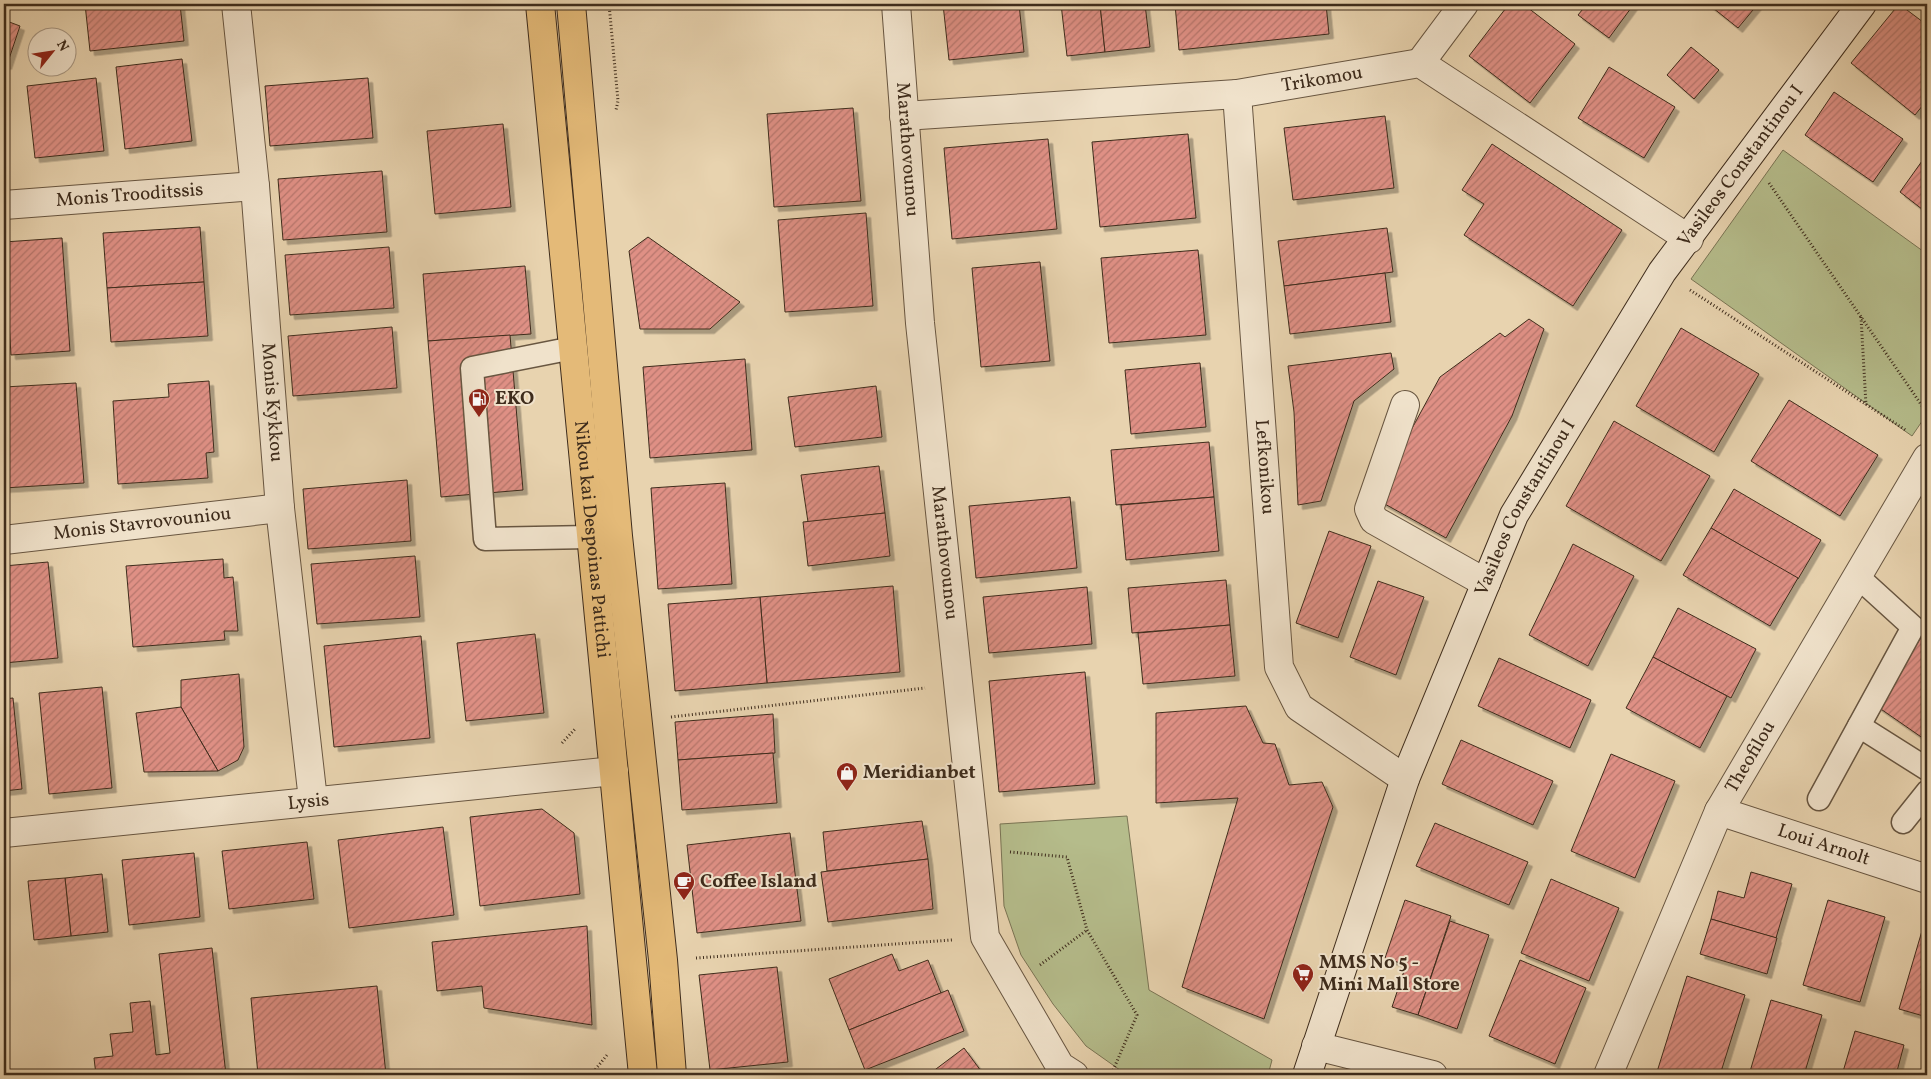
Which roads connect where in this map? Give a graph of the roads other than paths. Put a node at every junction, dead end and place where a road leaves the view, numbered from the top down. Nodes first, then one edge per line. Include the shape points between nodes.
1 (236, 4) edge
2 (540, 4) edge
3 (571, 4) edge
4 (896, 4) edge
5 (1464, 4) edge
6 (1862, 4) edge
7 (1420, 63) junction
8 (1237, 94) junction
9 (904, 116) junction
10 (255, 186) junction
11 (4, 205) edge
12 (1689, 239) junction
13 (572, 348) junction
14 (1405, 405) dead end
15 (1927, 458) edge
16 (280, 508) junction
17 (590, 537) junction
18 (4, 540) edge
19 (1857, 576) junction
20 (1486, 583) junction
21 (1859, 726) junction
22 (1927, 769) edge
23 (614, 771) junction
24 (1405, 779) junction
25 (1927, 792) edge
26 (1818, 799) dead end
27 (313, 800) junction
28 (1719, 812) junction
29 (1903, 822) dead end
30 (4, 833) edge
31 (1927, 879) edge
32 (1316, 1046) junction
33 (643, 1075) edge
34 (672, 1075) edge
35 (1074, 1075) edge
36 (1307, 1075) edge
37 (1433, 1075) edge
38 (1608, 1075) edge

1 - 10 street, Monis Kykkou
2 - 13 main road, Nikou kai Despoinas Pattichi
3 - 34 main road, Nikou kai Despoinas Pattichi via 619,546 663,960
4 - 9 street, Marathovounou
5 - 7 street
6 - 12 street, Vasileos Constantinou I
7 - 8 street, Trikomou
7 - 12 street
8 - 9 street, Trikomou
8 - 24 street, Lefkonikou via 1279,666 1299,707
9 - 35 street, Marathovounou via 920,323 985,937 1060,1066
10 - 11 street, Monis Trooditssis
10 - 16 street, Monis Kykkou
12 - 20 street, Vasileos Constantinou I via 1662,272 1514,515
13 - 17 main road, Nikou kai Despoinas Pattichi
13 - 17 lane via 472,368 485,539
14 - 20 street via 1369,509 1374,520
15 - 19 street, Theofilou
16 - 18 street, Monis Stavrovouniou
16 - 27 street, Monis Kykkou
17 - 23 main road, Nikou kai Despoinas Pattichi
19 - 21 lane via 1913,627
19 - 28 street, Theofilou
20 - 24 street, Vasileos Constantinou I
21 - 22 lane
21 - 26 lane
23 - 27 street, Lysis
23 - 33 main road, Nikou kai Despoinas Pattichi
24 - 32 street, Vasileos Constantinou I
25 - 29 lane
27 - 30 street, Lysis
28 - 31 street, Loui Arnolt
28 - 38 street, Theofilou
32 - 36 street, Vasileos Constantinou I
32 - 37 street

